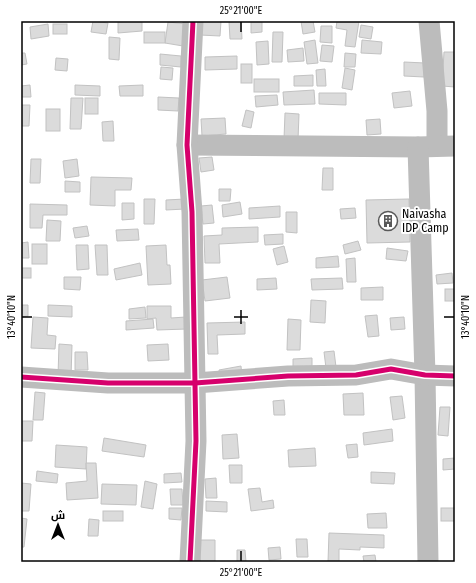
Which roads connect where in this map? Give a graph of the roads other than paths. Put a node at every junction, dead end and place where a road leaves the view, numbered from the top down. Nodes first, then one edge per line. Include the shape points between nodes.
1 (193, 21) edge
2 (429, 21) edge
3 (187, 145) junction
4 (437, 147) edge
5 (425, 375) junction
6 (455, 376) edge
7 (21, 377) edge
8 (195, 383) junction
9 (190, 562) edge
10 (428, 562) edge

1 - 3 street
2 - 4 street via 437,111
3 - 4 street
3 - 8 street via 192,212
4 - 5 street
5 - 6 street
5 - 8 street via 391,369 356,375 288,376
5 - 10 street
7 - 8 street via 108,383
8 - 9 street via 196,441

